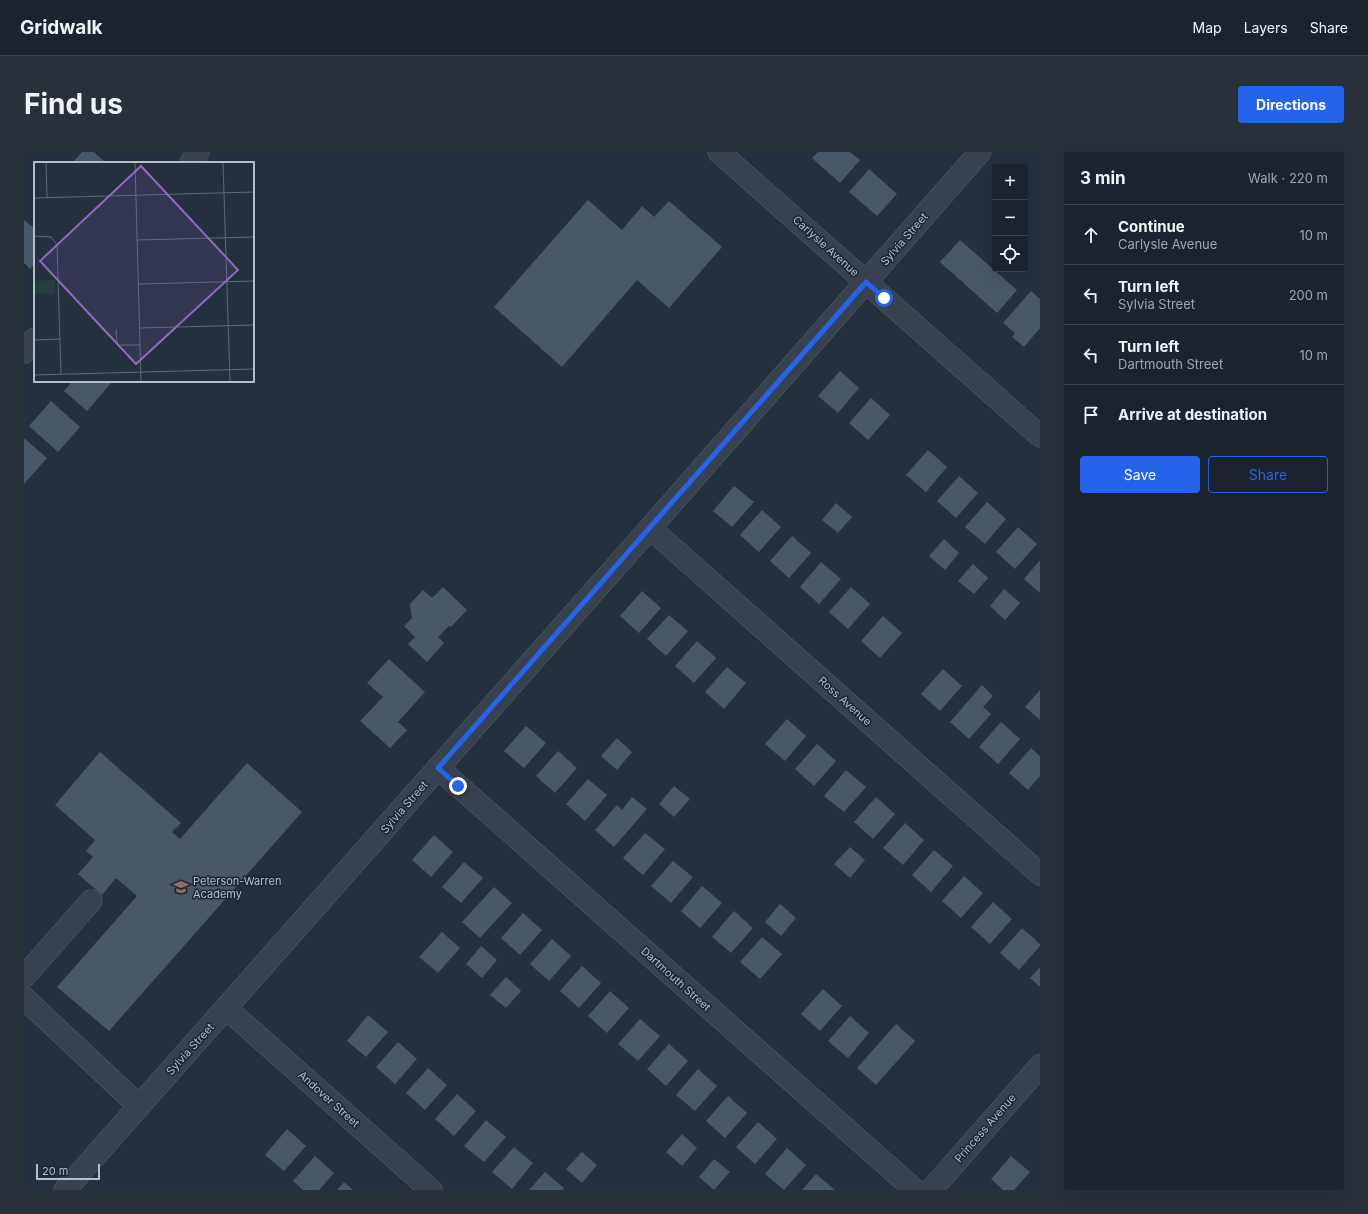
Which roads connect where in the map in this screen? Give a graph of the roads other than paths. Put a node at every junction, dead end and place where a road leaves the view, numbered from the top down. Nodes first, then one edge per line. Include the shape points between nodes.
1 (198, 152) edge
2 (719, 152) edge
3 (980, 152) edge
4 (192, 162) edge
5 (866, 282) junction
6 (34, 340) edge
7 (24, 352) edge
8 (1040, 436) edge
9 (650, 528) junction
10 (438, 768) junction
11 (1040, 874) edge
12 (91, 901) dead end
13 (24, 977) edge
14 (24, 998) edge
15 (226, 1008) junction
16 (1040, 1066) edge
17 (139, 1106) junction
18 (65, 1190) edge
19 (431, 1190) edge
20 (915, 1190) edge
21 (931, 1190) edge

1 - 4 street
2 - 5 street, Carlysle Avenue
3 - 5 street, Sylvia Street
5 - 8 street, Carlysle Avenue
5 - 9 street, Sylvia Street
6 - 7 street
9 - 10 street, Sylvia Street
9 - 11 street, Ross Avenue
10 - 15 street, Sylvia Street
10 - 20 street, Dartmouth Street
12 - 13 street
14 - 17 street
15 - 17 street, Sylvia Street
15 - 19 street, Andover Street
16 - 21 street, Princess Avenue
17 - 18 street, Sylvia Street

